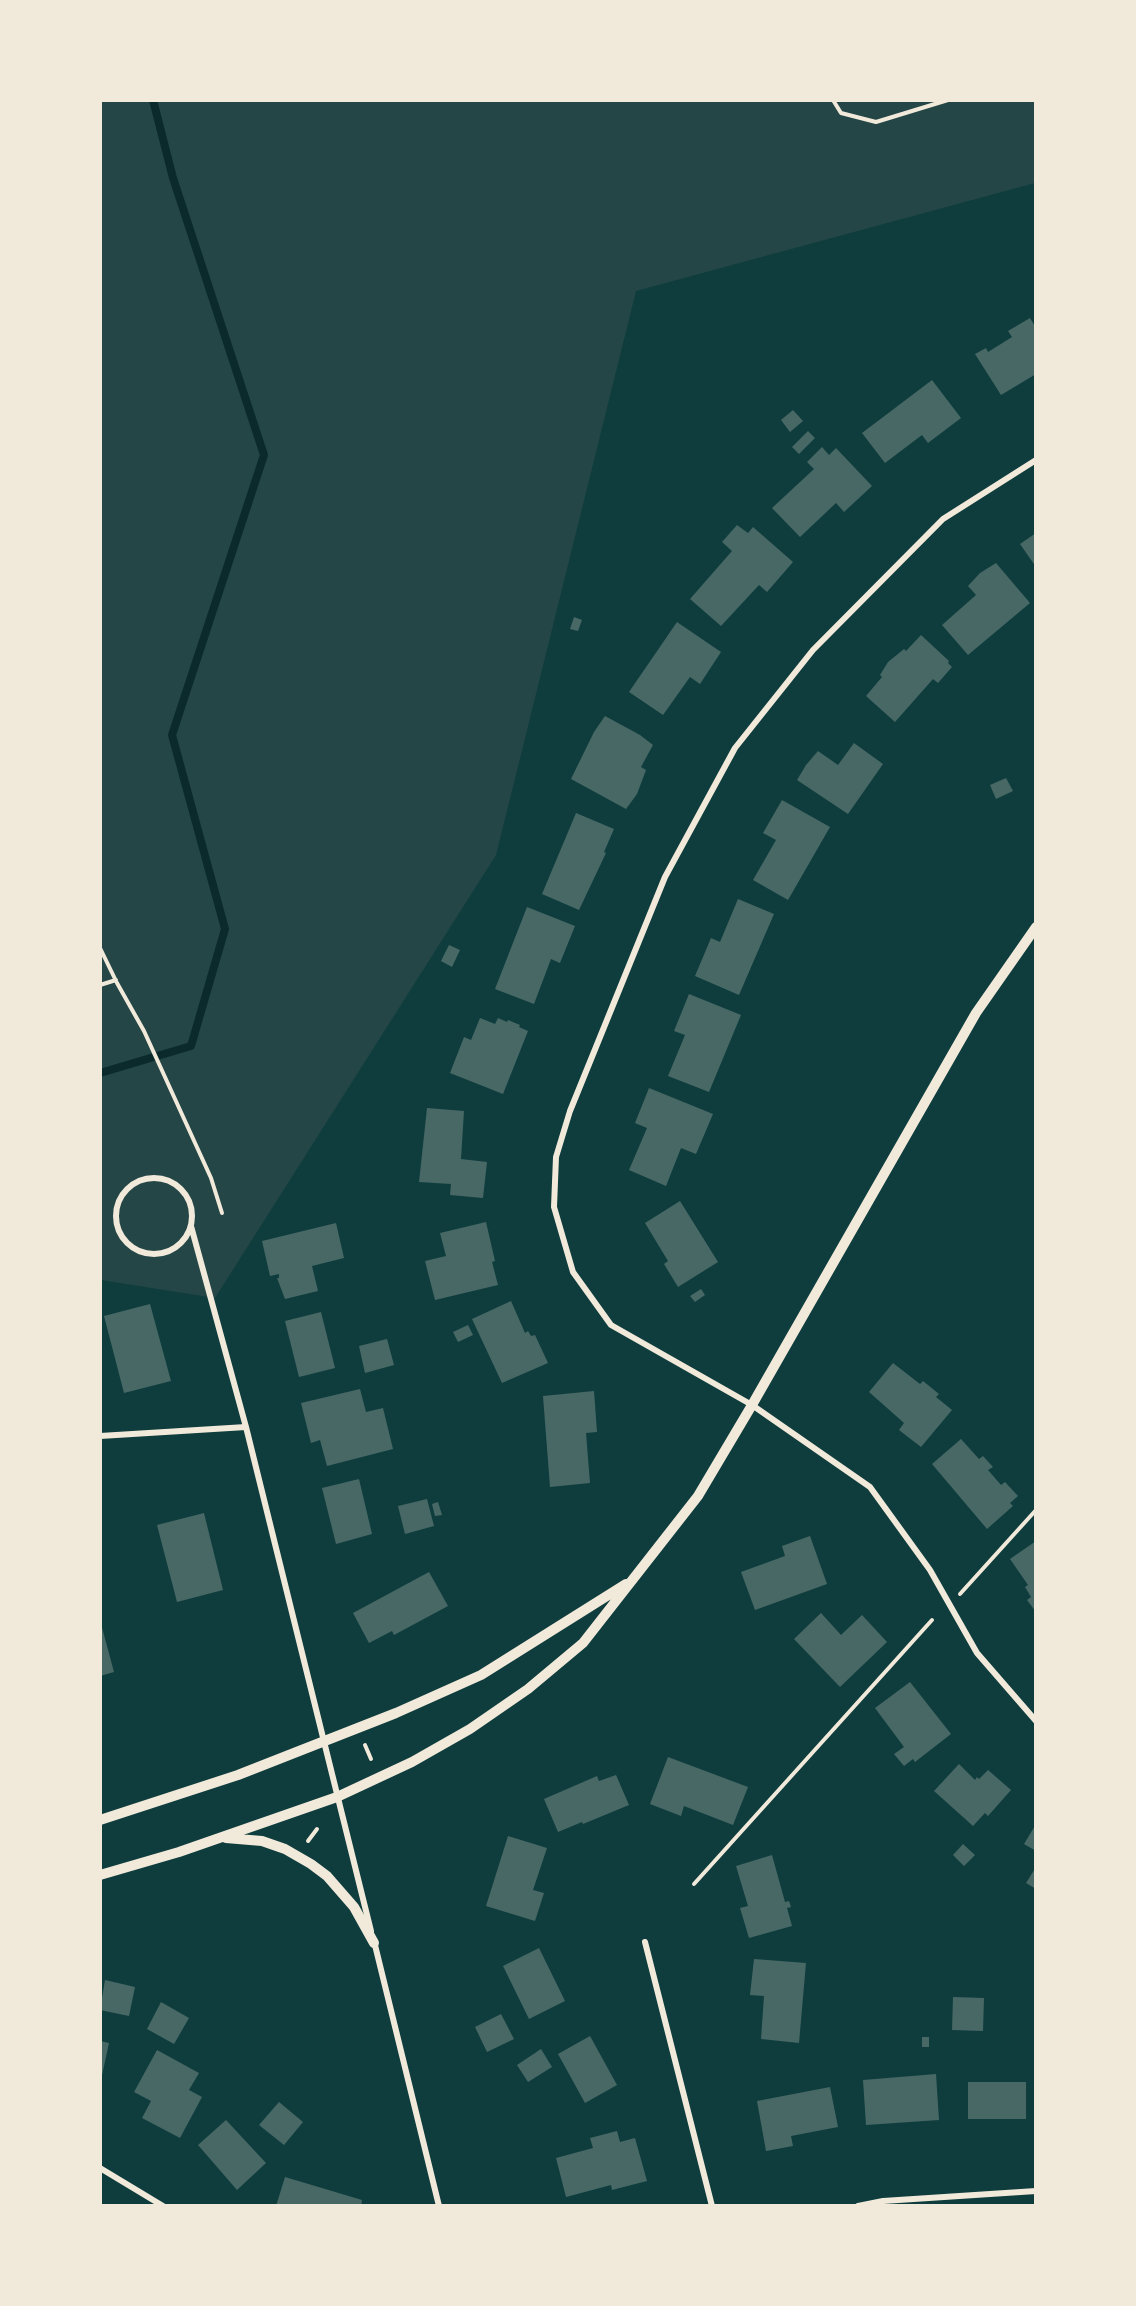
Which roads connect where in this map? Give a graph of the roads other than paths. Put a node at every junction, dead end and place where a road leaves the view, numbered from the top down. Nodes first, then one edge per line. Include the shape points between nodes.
1 (1035, 460) edge
2 (1035, 927) edge
3 (191, 1226) junction
4 (752, 1405) junction
5 (246, 1427) junction
6 (100, 1436) edge
7 (634, 1578) junction
8 (1035, 1721) edge
9 (322, 1741) junction
10 (337, 1797) junction
11 (100, 1820) edge
12 (220, 1838) junction
13 (100, 1875) edge
14 (645, 1942) dead end
15 (374, 1943) junction
16 (100, 2168) edge
17 (1035, 2191) edge
18 (164, 2205) edge
19 (439, 2205) edge
20 (712, 2205) edge
21 (858, 2205) edge

1 - 4 street via 943,519 813,650 735,748 666,877 570,1111 556,1157 555,1207 573,1272 611,1325
2 - 4 street via 976,1013
3 - 3 street via 189,1200 170,1182 144,1180 133,1185 118,1203 116,1215 123,1238 141,1252 153,1255 177,1247
3 - 5 street
4 - 7 street via 698,1496
4 - 8 street via 870,1487 930,1570 977,1653
5 - 6 street
5 - 9 street
7 - 9 street via 481,1675
7 - 10 street via 583,1642 528,1689 412,1762
9 - 10 street
9 - 11 street via 238,1775
10 - 12 street
10 - 15 street
12 - 13 street
12 - 15 street via 262,1841 310,1864 327,1876 354,1907
14 - 20 street
15 - 19 street
16 - 18 street
17 - 21 street

